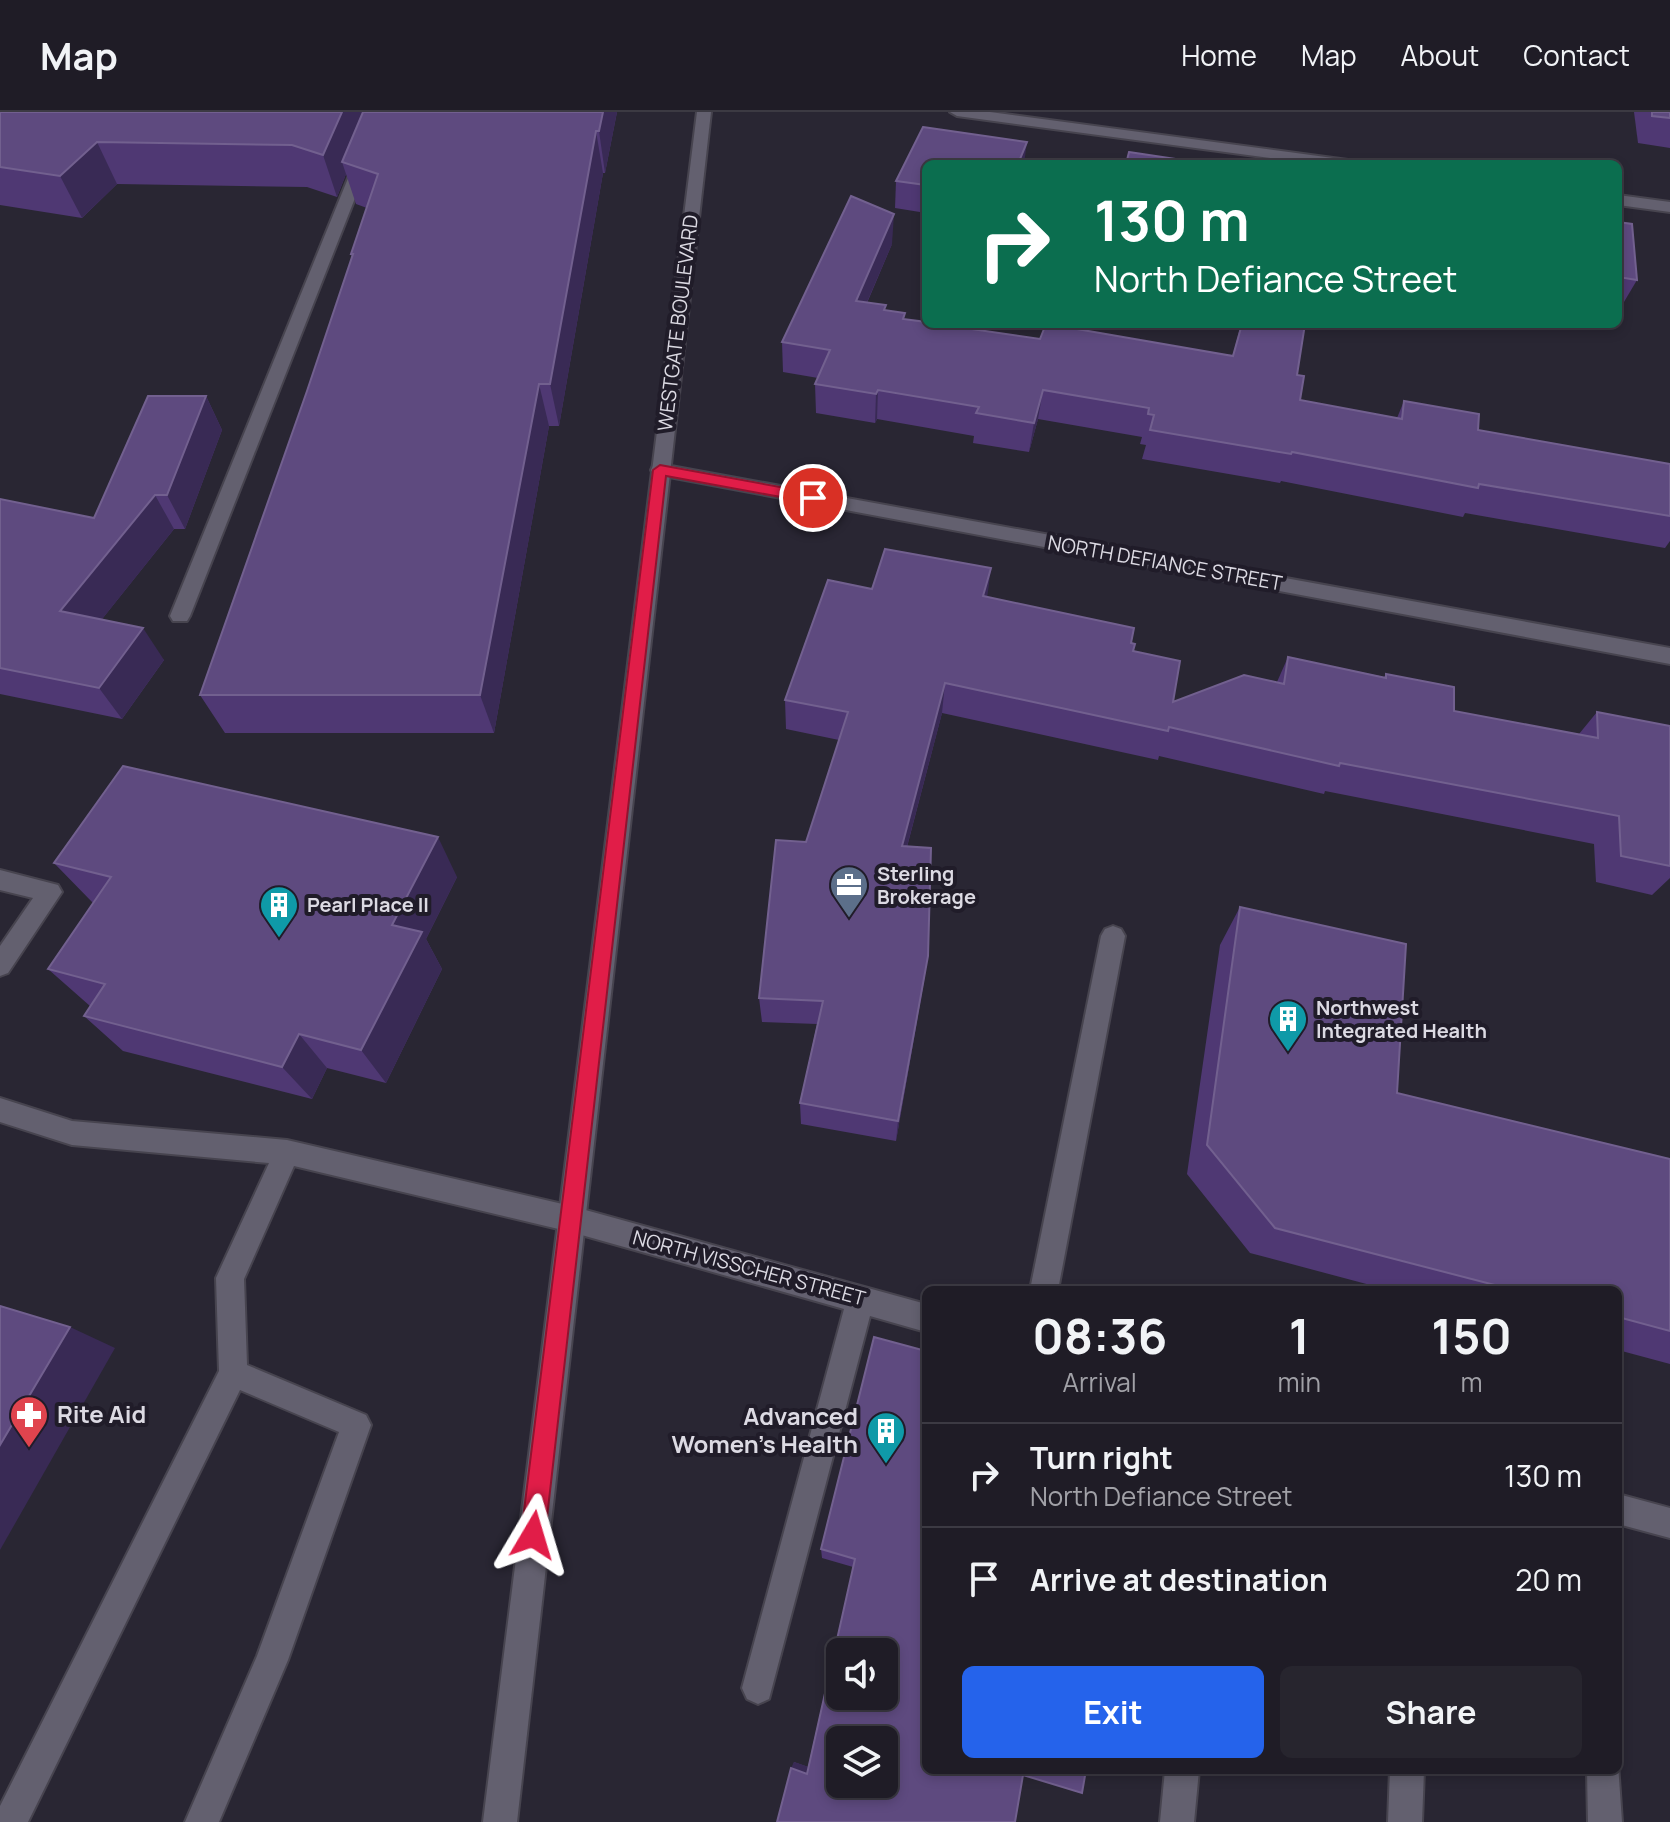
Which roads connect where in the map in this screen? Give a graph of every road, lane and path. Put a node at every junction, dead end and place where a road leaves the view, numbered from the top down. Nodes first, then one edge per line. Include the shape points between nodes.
1 (382, 112) edge
2 (704, 112) edge
3 (957, 112) edge
4 (1318, 160) edge
5 (1622, 201) edge
6 (1670, 207) edge
7 (660, 470) junction
8 (180, 616) dead end
9 (1670, 656) edge
10 (0, 880) edge
11 (1113, 936) dead end
12 (0, 966) edge
13 (0, 1110) edge
14 (287, 1152) junction
15 (571, 1219) junction
16 (1045, 1286) edge
17 (861, 1299) junction
18 (922, 1317) edge
19 (233, 1373) junction
20 (1622, 1510) edge
21 (1670, 1523) edge
22 (758, 1688) dead end
23 (1182, 1774) edge
24 (1407, 1774) edge
25 (1604, 1774) edge
26 (10, 1822) edge
27 (202, 1822) edge
28 (500, 1822) edge
29 (1177, 1822) edge
30 (1405, 1822) edge
31 (1605, 1822) edge

1 - 8 street
2 - 7 street, WESTGATE BOULEVARD
3 - 4 street
5 - 6 street
7 - 9 street, NORTH DEFIANCE STREET
7 - 15 street, WESTGATE BOULEVARD
10 - 12 street via 50,892
11 - 16 street
13 - 14 street, NORTH VISSCHER STREET via 72,1133
14 - 15 street, NORTH VISSCHER STREET
14 - 19 street via 230,1278
15 - 17 street, NORTH VISSCHER STREET
15 - 28 street, WESTGATE BOULEVARD
17 - 18 street, NORTH VISSCHER STREET
17 - 22 street
19 - 26 street
19 - 27 street via 356,1425 272,1660
20 - 21 street
23 - 29 street
24 - 30 street
25 - 31 street

